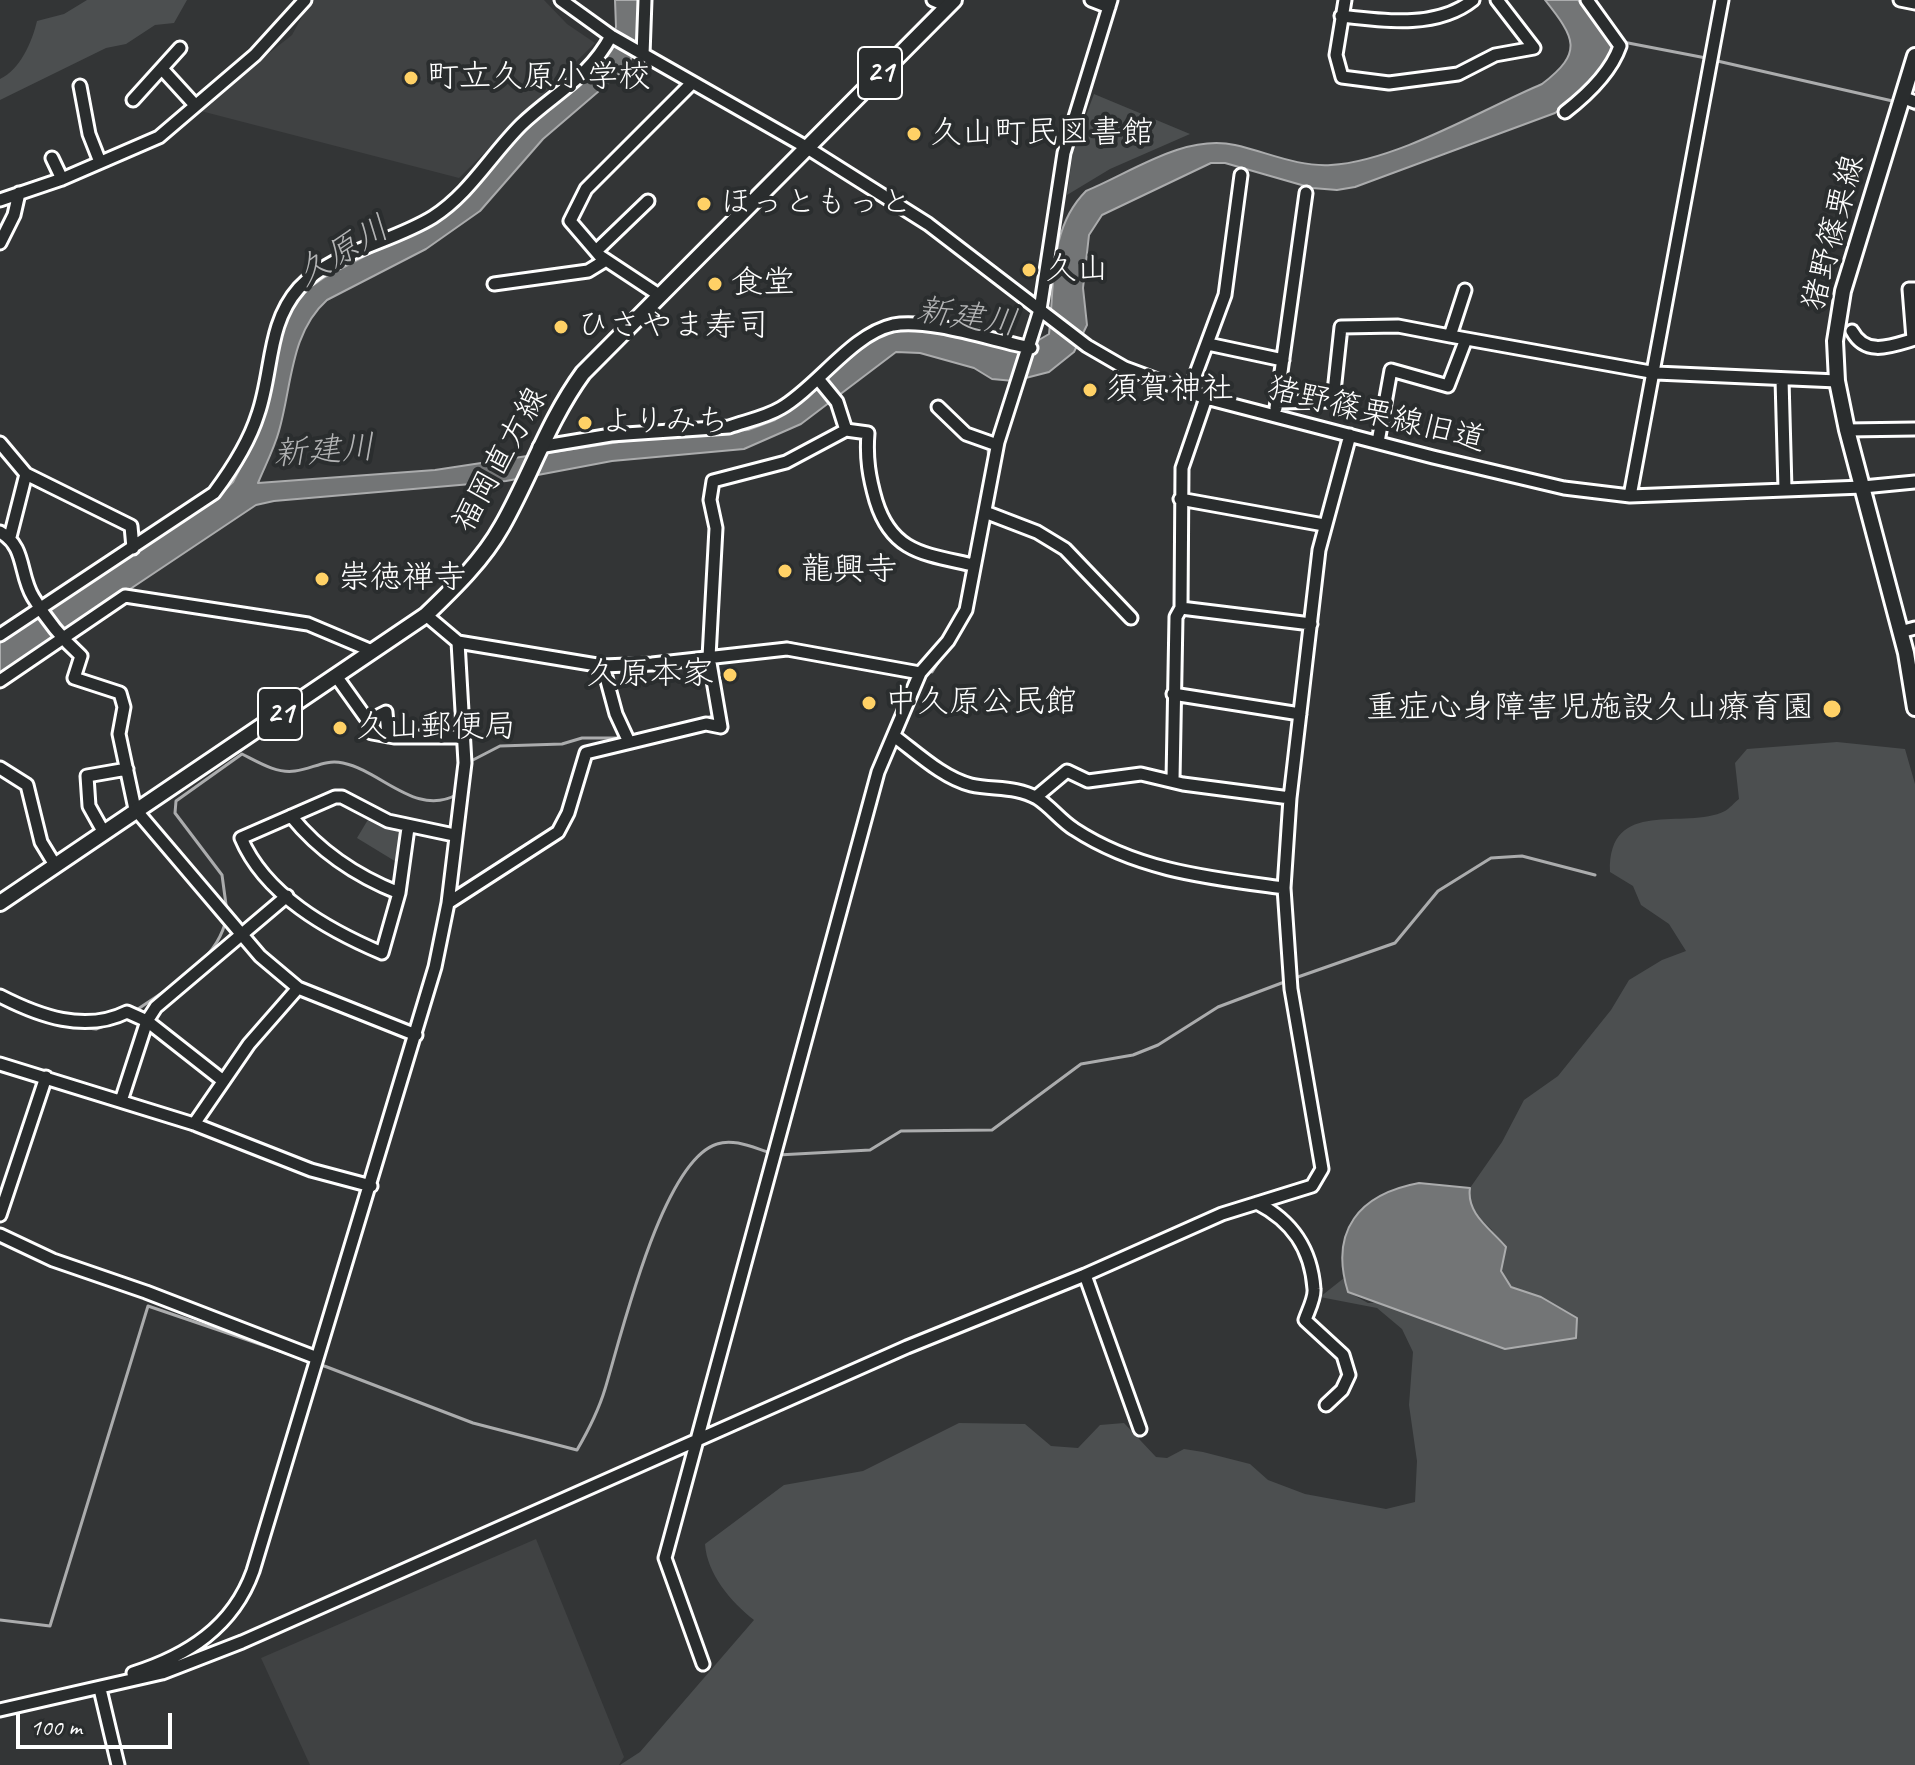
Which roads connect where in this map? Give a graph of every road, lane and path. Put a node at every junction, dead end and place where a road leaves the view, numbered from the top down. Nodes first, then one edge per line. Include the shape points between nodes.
1 (305, 0) edge
2 (561, 0) edge
3 (645, 0) edge
4 (1091, 0) edge
5 (1345, 0) edge
6 (1473, 0) edge
7 (1497, 0) edge
8 (1587, 0) edge
9 (1722, 0) edge
10 (1900, 0) edge
11 (945, 2) edge
12 (1915, 3) edge
13 (1110, 4) edge
14 (1341, 16) junction
15 (611, 37) junction
16 (180, 48) dead end
17 (640, 53) junction
18 (1915, 56) edge
19 (163, 70) junction
20 (692, 83) junction
21 (80, 86) dead end
22 (1908, 99) edge
23 (133, 100) dead end
24 (195, 105) junction
25 (1565, 112) dead end
26 (806, 147) junction
27 (52, 158) dead end
28 (100, 162) junction
29 (1241, 175) dead end
30 (62, 179) junction
31 (19, 193) junction
32 (1306, 193) dead end
33 (0, 200) edge
34 (648, 201) dead end
35 (0, 243) edge
36 (596, 251) junction
37 (606, 260) junction
38 (494, 284) dead end
39 (1915, 289) edge
40 (1465, 290) dead end
41 (659, 295) junction
42 (1040, 310) junction
43 (1852, 331) dead end
44 (1450, 336) junction
45 (1466, 339) junction
46 (1914, 339) edge
47 (1208, 344) junction
48 (1031, 348) junction
49 (1283, 360) junction
50 (1656, 373) junction
51 (1782, 379) junction
52 (819, 380) junction
53 (1837, 381) junction
54 (1189, 392) junction
55 (1206, 398) junction
56 (1277, 402) junction
57 (938, 407) dead end
58 (1275, 416) junction
59 (1915, 429) edge
60 (846, 430) junction
61 (1847, 430) junction
62 (1350, 435) junction
63 (1378, 442) junction
64 (0, 443) edge
65 (997, 445) junction
66 (539, 447) junction
67 (26, 474) junction
68 (1915, 482) edge
69 (1863, 487) junction
70 (1785, 489) junction
71 (1630, 496) junction
72 (1180, 499) junction
73 (985, 512) junction
74 (1324, 525) junction
75 (5, 534) edge
76 (133, 548) junction
77 (973, 565) junction
78 (40, 607) junction
79 (1181, 608) junction
80 (426, 615) junction
81 (1131, 618) dead end
82 (1311, 624) junction
83 (1915, 628) edge
84 (1900, 632) junction
85 (0, 635) edge
86 (62, 639) junction
87 (458, 642) junction
88 (372, 651) junction
89 (709, 657) junction
90 (603, 666) junction
91 (920, 673) junction
92 (336, 676) junction
93 (0, 681) edge
94 (1173, 694) junction
95 (1915, 708) edge
96 (1300, 714) junction
97 (368, 721) junction
98 (388, 736) junction
99 (894, 736) junction
100 (463, 737) junction
101 (629, 742) junction
102 (0, 768) edge
103 (127, 769) junction
104 (1173, 780) junction
105 (1036, 797) junction
106 (1290, 798) junction
107 (135, 809) junction
108 (291, 816) junction
109 (408, 828) junction
110 (103, 831) junction
111 (454, 835) junction
112 (55, 865) junction
113 (1284, 888) junction
114 (399, 893) junction
115 (287, 896) junction
116 (0, 903) edge
117 (448, 903) junction
118 (243, 937) junction
119 (298, 988) junction
120 (0, 996) edge
121 (147, 1021) junction
122 (416, 1035) junction
123 (0, 1064) edge
124 (46, 1077) junction
125 (222, 1080) junction
126 (121, 1101) junction
127 (194, 1124) junction
128 (371, 1186) junction
129 (1257, 1203) junction
130 (0, 1215) edge
131 (0, 1235) edge
132 (1085, 1275) junction
133 (317, 1358) junction
134 (1326, 1405) dead end
135 (1140, 1429) dead end
136 (696, 1441) junction
137 (703, 1664) dead end
138 (133, 1680) junction
139 (100, 1689) junction
140 (0, 1710) edge
141 (118, 1765) edge

1 - 24 street via 255,55
2 - 15 street, 猪野篠栗線旧道
3 - 17 street
4 - 13 street
5 - 14 street
6 - 14 street via 1414,21
7 - 14 street via 1534,48 1495,55 1458,74 1389,83 1342,77 1336,55
8 - 25 street via 1620,46 1615,60
9 - 50 street
10 - 12 street
11 - 26 main road, 福岡直方線 / 21
13 - 42 street via 1064,153
15 - 17 street, 猪野篠栗線旧道
15 - 76 street via 597,62 521,126 460,198 431,218 343,258 298,289 283,311 258,414 232,468 214,493
16 - 19 street
17 - 20 street, 猪野篠栗線旧道
18 - 22 main road, 猪野篠栗線
19 - 23 street
19 - 24 street
20 - 26 street, 猪野篠栗線旧道
20 - 36 street via 586,189 570,221
21 - 28 street
22 - 53 main road, 猪野篠栗線 via 1843,291 1835,341
24 - 28 street via 159,137
26 - 41 main road, 福岡直方線 / 21
26 - 42 street, 猪野篠栗線旧道 via 928,224
27 - 30 street
28 - 30 street
29 - 47 street via 1225,295
30 - 31 street
31 - 33 street
31 - 35 street
32 - 49 street
34 - 36 street
36 - 37 street
37 - 38 street via 588,271
37 - 41 street
39 - 46 street via 1909,289
40 - 44 street
41 - 66 main road, 福岡直方線 / 21 via 583,373
42 - 48 street
42 - 54 street, 猪野篠栗線旧道 via 1125,368
43 - 46 street via 1869,349
44 - 45 street
44 - 56 street via 1398,326 1341,327 1333,401
45 - 50 street
45 - 63 street via 1448,386 1391,370
47 - 49 street
47 - 54 street
48 - 52 street via 927,326 895,325 878,330
48 - 65 street
49 - 56 street
50 - 51 street
50 - 71 street
51 - 53 street
51 - 70 street
52 - 60 street via 837,402
52 - 66 street via 780,409 729,427 611,435
53 - 61 main road, 猪野篠栗線
54 - 55 street, 猪野篠栗線旧道
55 - 58 street, 猪野篠栗線旧道
55 - 72 street via 1182,468
56 - 58 street
57 - 65 street via 966,434
58 - 62 street, 猪野篠栗線旧道
59 - 61 street
60 - 77 street via 868,433 866,465 889,532 924,553
60 - 89 street via 786,462 713,481 710,500 716,528
61 - 69 main road, 猪野篠栗線
62 - 63 street, 猪野篠栗線旧道
62 - 74 street
63 - 71 street, 猪野篠栗線旧道 via 1538,483
64 - 67 street
65 - 73 street
66 - 80 main road, 福岡直方線 / 21 via 501,528
67 - 75 street
67 - 76 street via 131,526
68 - 69 street, 猪野篠栗線旧道
69 - 70 street, 猪野篠栗線旧道
69 - 84 main road, 猪野篠栗線
70 - 71 street, 猪野篠栗線旧道
72 - 74 street
72 - 79 street
73 - 77 street
73 - 81 street via 1065,549
74 - 82 street
75 - 78 street via 21,557 27,585
76 - 78 street
77 - 91 street via 964,615
78 - 85 street
78 - 86 street
79 - 82 street
79 - 94 street via 1176,617
80 - 87 street
80 - 88 main road, 福岡直方線 / 21
82 - 96 street
83 - 84 street
84 - 95 main road, 猪野篠栗線
86 - 88 street via 125,596 308,624
86 - 93 street
86 - 103 street via 81,656 74,678 120,693 124,707 119,734
87 - 90 street
87 - 100 street
88 - 92 main road, 福岡直方線 / 21
89 - 90 street
89 - 91 street via 787,649
89 - 101 street via 721,727 706,724
90 - 101 street
91 - 99 street
92 - 97 street
92 - 107 main road, 福岡直方線 / 21
94 - 96 street
94 - 104 street
96 - 106 street
97 - 98 street via 372,733
97 - 98 street via 386,712
98 - 100 street
99 - 105 street via 972,785 994,785
99 - 136 street via 869,802
100 - 111 street via 465,763
101 - 117 street via 586,753 558,832
102 - 112 street via 27,785 41,842
103 - 107 street
103 - 110 street via 87,776 89,806
104 - 105 street via 1141,774 1088,781 1067,771
104 - 106 street
105 - 113 street via 1073,829 1119,854 1176,874
106 - 113 street
107 - 110 main road, 福岡直方線 / 21
107 - 118 street
108 - 109 street via 342,797
108 - 114 street via 315,845 370,882
108 - 115 street via 241,838 261,873
109 - 111 street
109 - 114 street
110 - 112 main road, 福岡直方線 / 21
111 - 117 street
112 - 116 main road, 福岡直方線 / 21
113 - 129 street via 1291,989 1322,1169 1312,1186
114 - 115 street via 382,953 334,932
115 - 118 street
117 - 122 street
118 - 119 street
118 - 121 street via 156,1007
119 - 122 street
119 - 125 street
120 - 121 street via 60,1019 90,1024 127,1012
121 - 125 street
121 - 126 street
122 - 128 street
123 - 124 street
124 - 126 street
124 - 130 street
125 - 127 street
126 - 127 street
127 - 128 street via 311,1170
128 - 133 street
129 - 132 street
129 - 134 street via 1296,1230 1314,1291 1305,1320 1343,1355 1349,1375
131 - 133 street via 53,1260
132 - 135 street
132 - 136 street
133 - 138 street via 245,1593 199,1644 133,1673
136 - 137 street via 665,1558
136 - 138 street via 242,1642
138 - 139 street
139 - 140 street
139 - 141 street

